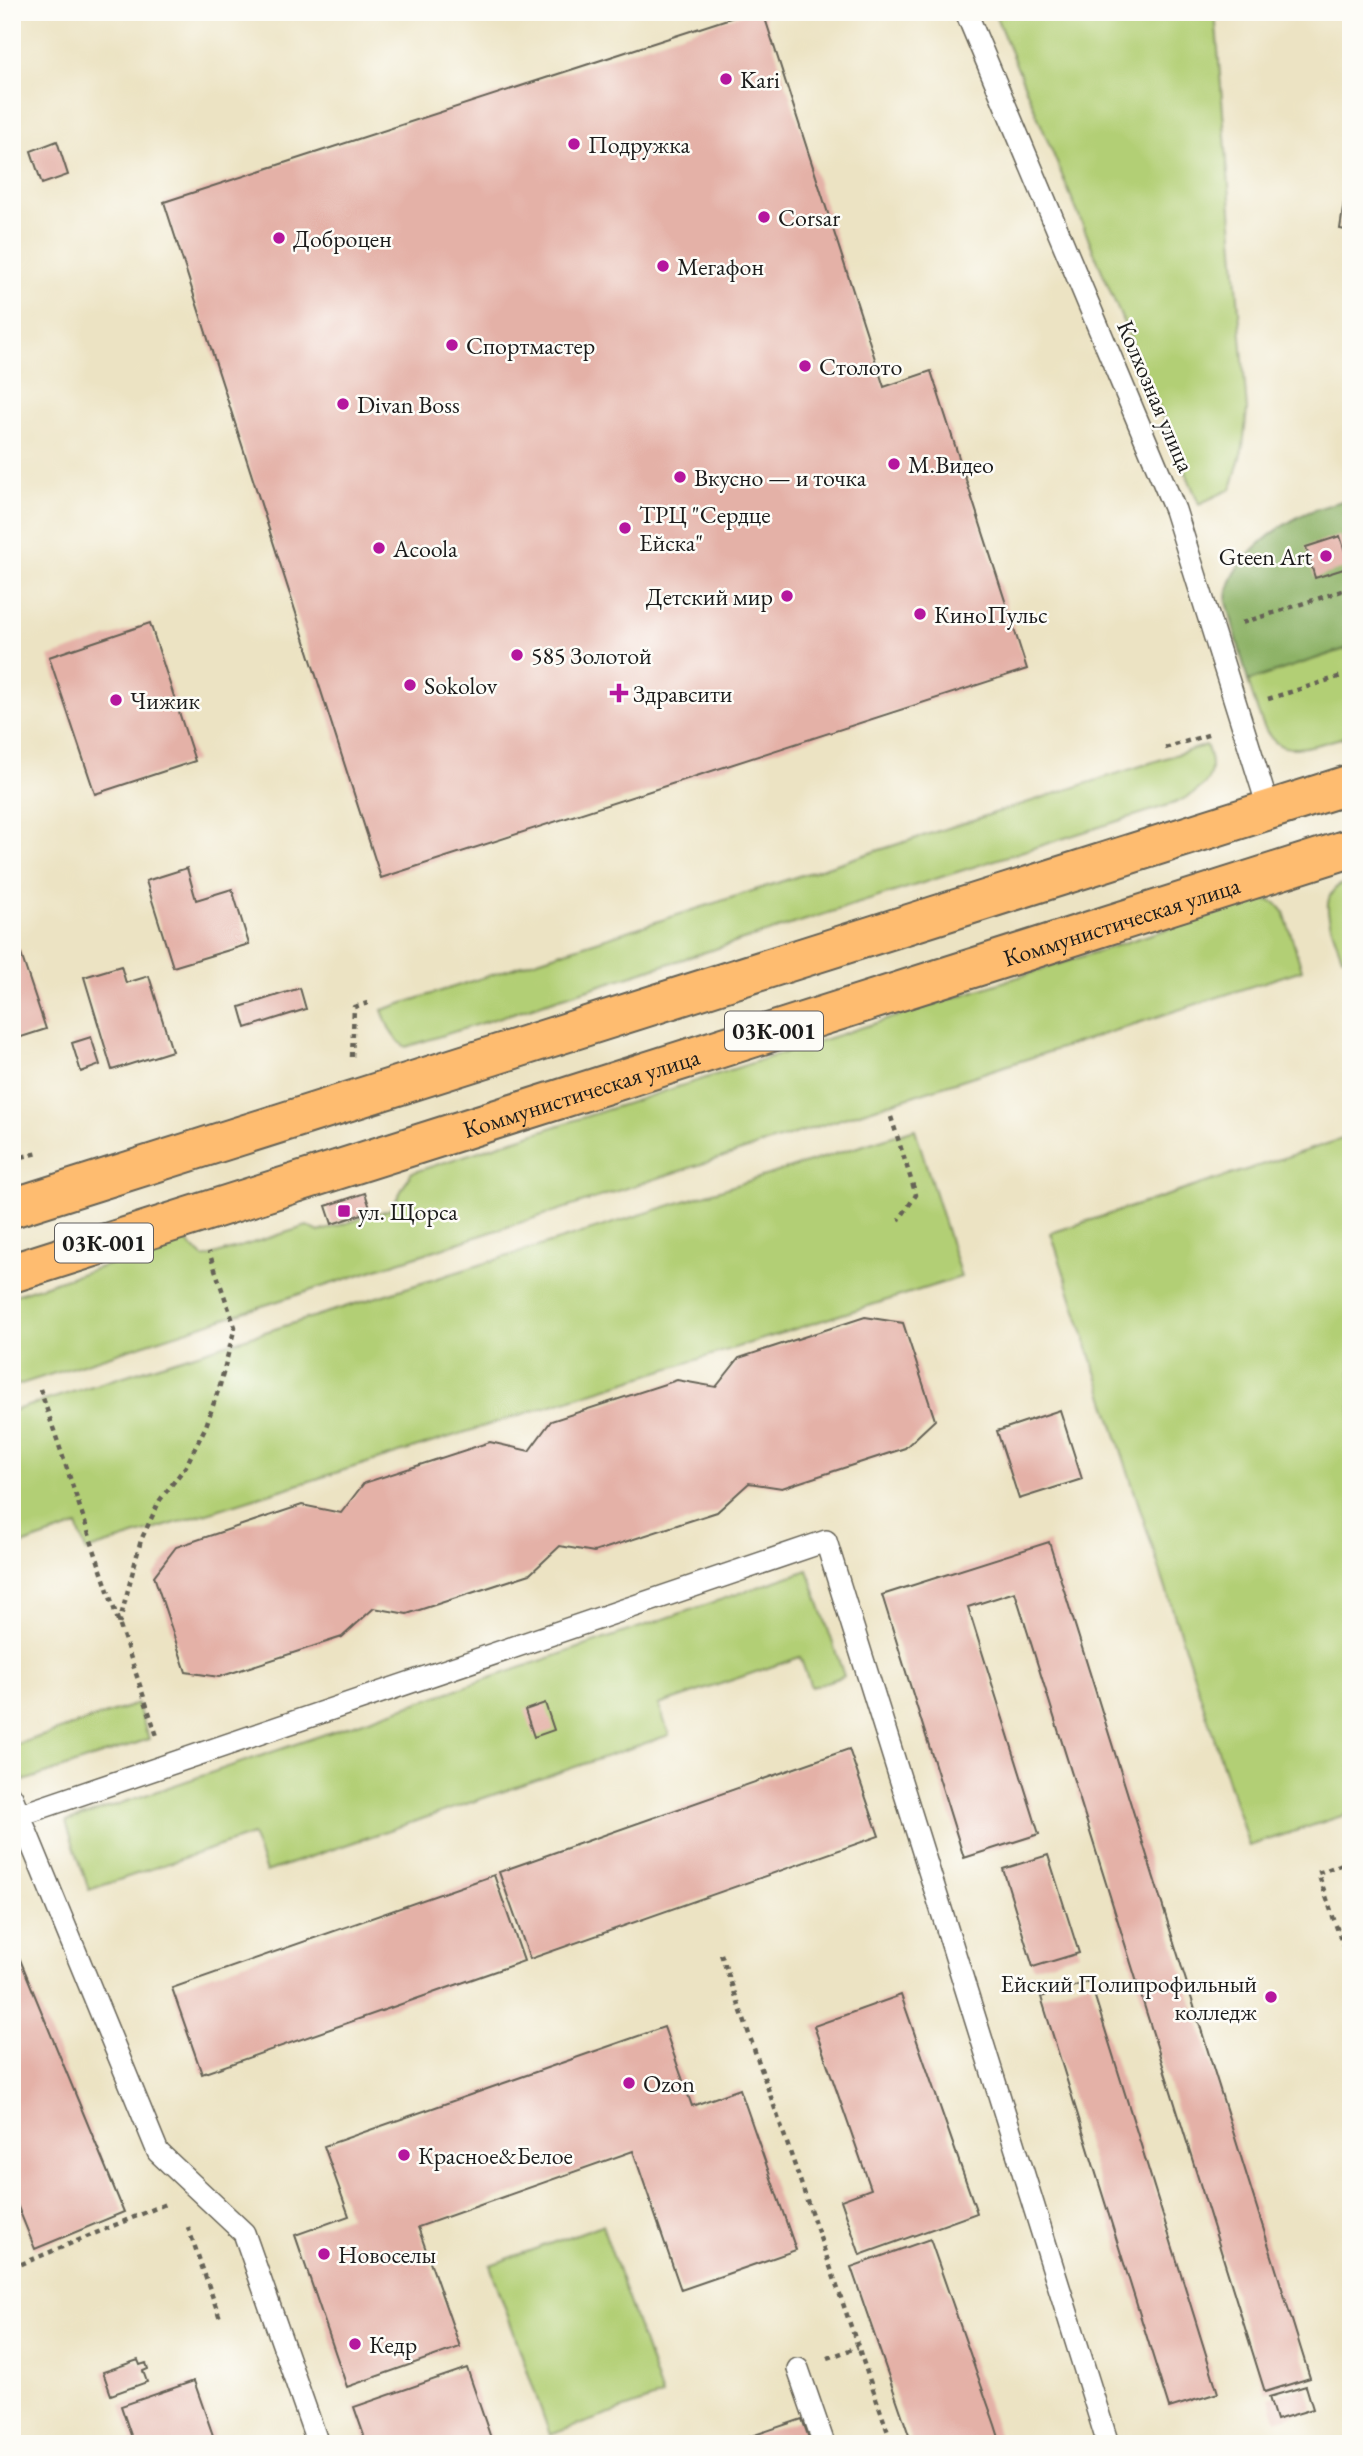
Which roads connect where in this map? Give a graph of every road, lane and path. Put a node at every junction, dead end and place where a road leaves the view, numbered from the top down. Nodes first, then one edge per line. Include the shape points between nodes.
1 (966, 12) edge
2 (1351, 589) edge
3 (1213, 633) junction
4 (1351, 673) edge
5 (1237, 709) junction
6 (1216, 732) dead end
7 (1165, 748) dead end
8 (1351, 784) edge
9 (1269, 810) junction
10 (1351, 849) edge
11 (368, 1003) dead end
12 (352, 1065) dead end
13 (891, 1117) dead end
14 (12, 1208) edge
15 (899, 1220) dead end
16 (208, 1248) dead end
17 (12, 1273) edge
18 (40, 1389) dead end
19 (119, 1624) junction
20 (167, 1765) junction
21 (16, 1806) edge
22 (1351, 1861) edge
23 (721, 1954) dead end
24 (1351, 1969) edge
25 (158, 2151) junction
26 (187, 2223) dead end
27 (12, 2268) edge
28 (221, 2321) dead end
29 (798, 2369) dead end
30 (318, 2444) edge
31 (824, 2444) edge
32 (892, 2444) edge
33 (1108, 2444) edge

1 - 3 lane, Колхозная улица via 1175,510
2 - 3 path
3 - 5 lane, Колхозная улица
4 - 5 path
5 - 9 lane, Колхозная улица
6 - 7 path
8 - 9 main road, 03К-001
9 - 14 main road, 03К-001
10 - 17 main road, Коммунистическая улица / 03К-001
11 - 12 path via 354,1007
13 - 15 path via 916,1195
16 - 19 path via 235,1327 206,1426 141,1540
18 - 19 path
19 - 20 path
20 - 21 lane
20 - 33 lane via 826,1541
21 - 25 lane
22 - 24 path via 1318,1873
23 - 32 path
25 - 27 path via 178,2199
25 - 30 lane via 244,2233
26 - 28 path
29 - 31 lane

